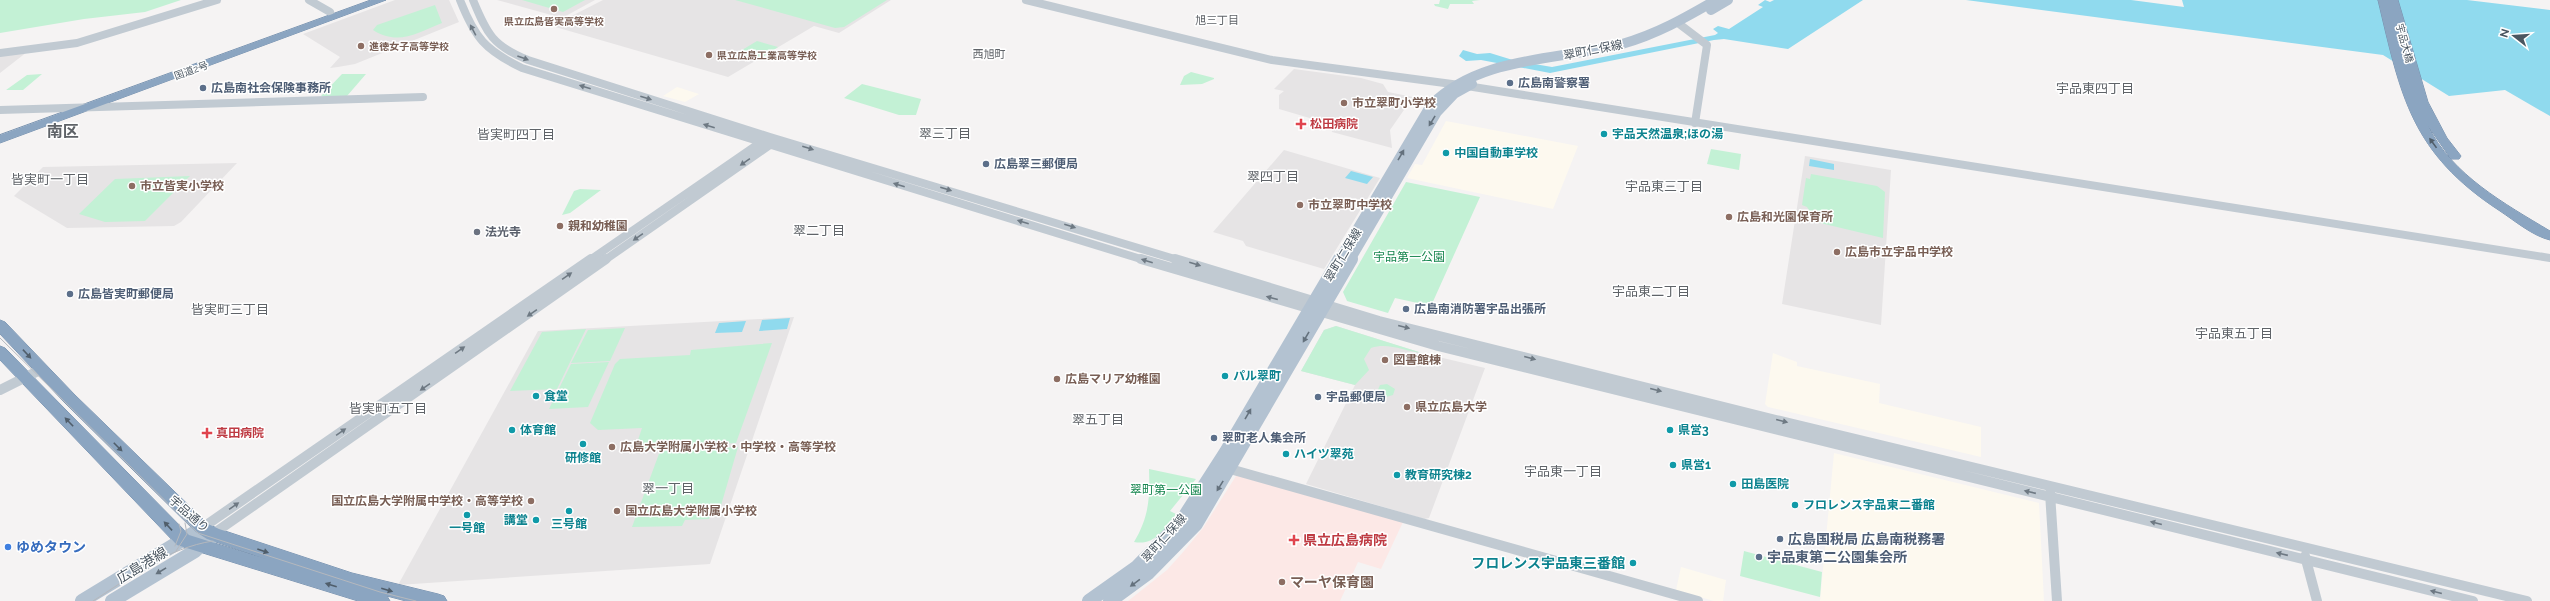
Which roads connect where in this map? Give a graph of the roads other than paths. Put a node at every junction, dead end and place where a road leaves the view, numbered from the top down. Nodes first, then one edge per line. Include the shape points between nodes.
1 (217, 0) edge
2 (309, 0) edge
3 (365, 0) edge
4 (381, 0) edge
5 (460, 0) edge
6 (473, 0) edge
7 (1026, 0) edge
8 (1716, 0) edge
9 (1728, 0) edge
10 (2383, 0) edge
11 (2393, 0) edge
12 (330, 12) junction
13 (1681, 25) junction
14 (0, 53) edge
15 (1526, 66) junction
16 (1454, 85) junction
17 (2411, 85) junction
18 (1467, 86) junction
19 (423, 97) dead end
20 (88, 107) junction
21 (65, 108) junction
22 (0, 110) edge
23 (1694, 123) junction
24 (0, 132) edge
25 (0, 139) edge
26 (770, 141) junction
27 (760, 142) junction
28 (2550, 229) edge
29 (2550, 236) edge
30 (2550, 258) edge
31 (1318, 306) junction
32 (0, 325) edge
33 (0, 351) edge
34 (42, 369) junction
35 (26, 377) junction
36 (0, 390) edge
37 (1226, 452) junction
38 (1230, 469) junction
39 (2050, 491) junction
40 (208, 531) junction
41 (183, 540) junction
42 (200, 547) junction
43 (2302, 547) junction
44 (2306, 559) junction
45 (82, 601) edge
46 (112, 601) edge
47 (381, 601) edge
48 (438, 601) edge
49 (1089, 601) edge
50 (1110, 601) edge
51 (1698, 601) edge
52 (2057, 601) edge
53 (2317, 601) edge
54 (2474, 601) edge
55 (2527, 601) edge

1 - 14 street via 77,43
2 - 12 street
3 - 12 highway, 国道2号
4 - 20 highway, 国道2号
27 -> 5 street via 522,68 498,57 477,38
6 -> 26 street via 489,37 501,50
7 - 16 street via 1261,58 1332,70
8 - 13 main road, 翠町仁保線
9 - 13 main road, 翠町仁保線
10 - 17 highway, 宇品大橋
11 - 17 highway, 宇品大橋
12 - 21 highway, 国道2号
13 - 15 main road, 翠町仁保線 via 1622,44
13 - 15 main road, 翠町仁保線 via 1628,47 1543,65
13 - 23 street via 1707,46
15 - 16 main road, 翠町仁保線 via 1484,73
15 - 18 main road, 翠町仁保線
16 - 18 street
31 -> 16 main road, 翠町仁保線 via 1431,105
17 - 28 highway via 2438,135 2464,166 2502,198
29 -> 17 highway via 2476,187 2446,160 2424,131
18 - 23 street
18 -> 31 main road, 翠町仁保線 via 1454,94 1437,112
19 - 20 street
20 - 21 street
20 - 25 highway, 国道2号
21 - 22 street
21 - 24 highway, 国道2号
23 - 30 street
26 - 27 street
26 - 31 street via 1215,282
26 -> 40 street
40 -> 27 street
37 -> 31 main road, 翠町仁保線
31 -> 38 main road, 翠町仁保線
31 - 39 street via 1472,354
32 -> 34 highway, 宇品通り
33 - 35 highway, 宇品通り
34 - 35 street
34 -> 40 highway, 宇品通り
35 - 36 street
41 -> 35 highway, 宇品通り
37 - 38 street
37 - 49 main road, 翠町仁保線 via 1181,522 1138,567
38 -> 50 main road, 翠町仁保線 via 1196,524 1148,573
38 - 51 street
39 - 43 street
44 -> 39 street
39 - 52 street
40 - 41 main road, 広島港線
40 - 42 main road, 広島港線
40 -> 48 highway, 宇品通り via 308,566 392,591
41 - 42 highway, 宇品通り
41 - 45 main road, 広島港線
42 -> 46 main road, 広島港線
47 -> 42 highway, 宇品通り
43 - 44 street
43 - 55 street
44 - 53 street
54 -> 44 street

